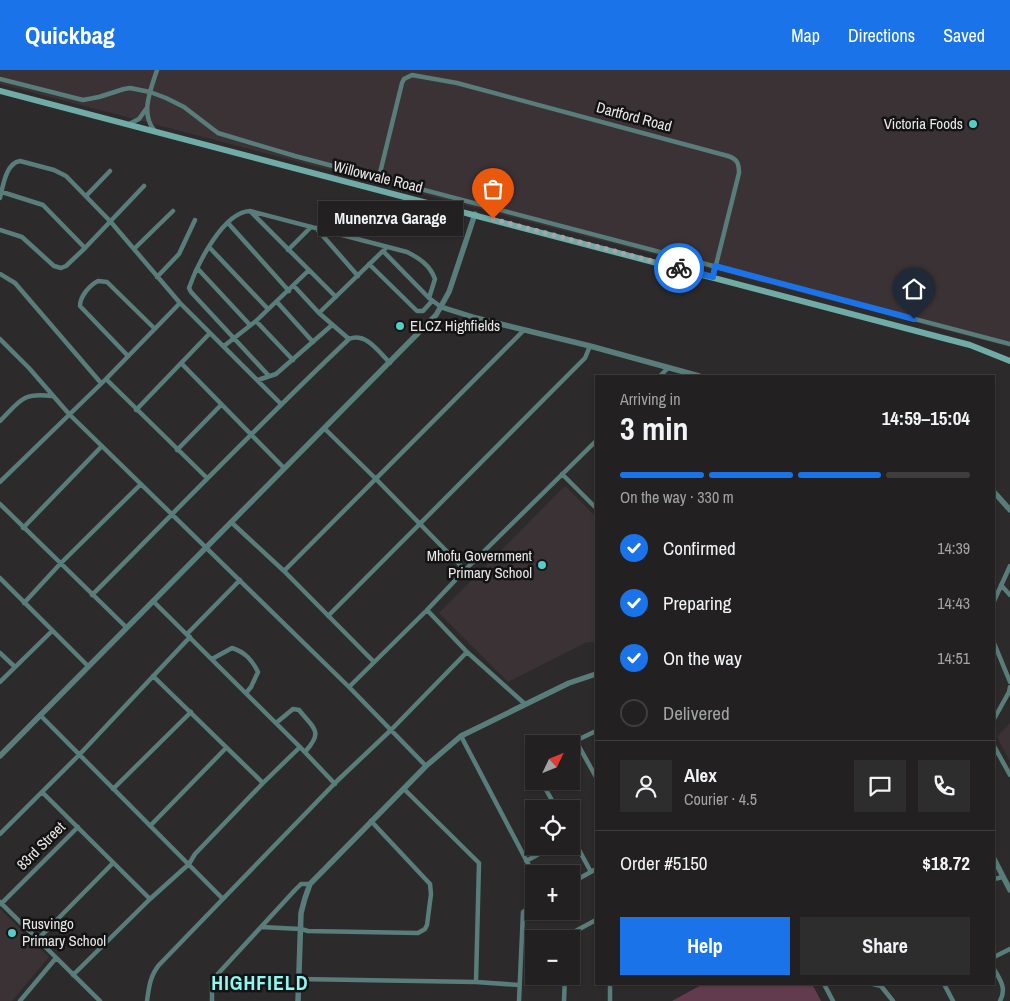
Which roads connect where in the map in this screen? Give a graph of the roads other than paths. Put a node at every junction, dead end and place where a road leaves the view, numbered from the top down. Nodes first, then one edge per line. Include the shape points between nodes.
1 (156, 70) edge
2 (0, 79) edge
3 (0, 90) edge
4 (150, 92) junction
5 (146, 109) junction
6 (129, 124) junction
7 (154, 130) junction
8 (110, 172) dead end
9 (379, 178) junction
10 (144, 186) dead end
11 (2, 192) junction
12 (86, 196) junction
13 (0, 198) edge
14 (173, 211) dead end
15 (250, 212) junction
16 (474, 214) junction
17 (195, 220) dead end
18 (110, 221) junction
19 (228, 223) junction
20 (314, 227) junction
21 (0, 230) edge
22 (209, 246) junction
23 (84, 248) junction
24 (134, 248) junction
25 (385, 249) junction
26 (288, 250) junction
27 (369, 264) junction
28 (715, 266) junction
29 (198, 268) junction
30 (309, 270) junction
31 (0, 274) edge
32 (358, 276) junction
33 (157, 277) junction
34 (713, 277) junction
35 (294, 286) junction
36 (289, 291) junction
37 (336, 297) junction
38 (430, 300) junction
39 (276, 302) junction
40 (180, 303) junction
41 (441, 307) junction
42 (268, 309) junction
43 (319, 313) junction
44 (256, 321) junction
45 (250, 325) junction
46 (332, 325) junction
47 (154, 329) junction
48 (524, 330) junction
49 (210, 333) junction
50 (349, 338) junction
51 (0, 339) edge
52 (234, 339) junction
53 (313, 342) junction
54 (1010, 344) edge
55 (224, 346) junction
56 (590, 346) junction
57 (128, 356) junction
58 (293, 360) junction
59 (1010, 361) edge
60 (181, 363) junction
61 (390, 363) junction
62 (668, 368) junction
63 (661, 375) edge
64 (695, 375) edge
65 (269, 376) junction
66 (106, 379) junction
67 (258, 380) junction
68 (101, 383) junction
69 (52, 396) junction
70 (280, 403) junction
71 (221, 405) junction
72 (136, 410) junction
73 (69, 414) junction
74 (0, 421) edge
75 (324, 428) junction
76 (250, 435) junction
77 (595, 442) edge
78 (102, 446) junction
79 (177, 450) junction
80 (284, 468) junction
81 (562, 474) junction
82 (207, 478) junction
83 (376, 479) junction
84 (0, 482) edge
85 (141, 484) junction
86 (995, 493) edge
87 (0, 504) edge
88 (595, 507) edge
89 (1010, 510) edge
90 (172, 515) junction
91 (232, 522) junction
92 (420, 524) junction
93 (23, 528) junction
94 (206, 547) junction
95 (60, 564) junction
96 (1010, 566) edge
97 (465, 570) junction
98 (284, 572) junction
99 (0, 578) edge
100 (240, 580) junction
101 (1001, 585) junction
102 (1010, 594) edge
103 (92, 595) junction
104 (995, 599) edge
105 (153, 600) junction
106 (24, 603) junction
107 (427, 610) junction
108 (328, 616) junction
109 (126, 627) junction
110 (52, 631) junction
111 (188, 635) junction
112 (995, 645) edge
113 (467, 652) junction
114 (0, 653) edge
115 (212, 659) junction
116 (374, 662) junction
117 (88, 666) junction
118 (15, 667) junction
119 (595, 674) edge
120 (154, 676) junction
121 (0, 682) edge
122 (1010, 682) edge
123 (349, 687) junction
124 (1010, 687) edge
125 (246, 692) junction
126 (525, 704) junction
127 (191, 712) junction
128 (40, 715) junction
129 (995, 717) edge
130 (276, 723) junction
131 (391, 730) junction
132 (595, 732) edge
133 (461, 736) junction
134 (580, 739) edge
135 (300, 747) junction
136 (226, 748) junction
137 (580, 748) edge
138 (995, 748) edge
139 (305, 752) junction
140 (79, 755) junction
141 (0, 756) edge
142 (426, 766) junction
143 (1010, 774) edge
144 (595, 775) edge
145 (263, 783) junction
146 (335, 784) junction
147 (113, 789) junction
148 (404, 789) junction
149 (42, 792) junction
150 (371, 821) junction
151 (150, 826) junction
152 (78, 827) junction
153 (0, 834) edge
154 (580, 849) edge
155 (537, 855) edge
156 (526, 861) junction
157 (995, 861) edge
158 (113, 863) junction
159 (189, 864) junction
160 (528, 865) edge
161 (594, 871) edge
162 (1003, 877) junction
163 (580, 878) edge
164 (995, 879) edge
165 (310, 884) junction
166 (1010, 888) edge
167 (222, 898) junction
168 (150, 899) junction
169 (1, 903) edge
170 (525, 911) edge
171 (595, 921) edge
172 (261, 927) junction
173 (302, 929) junction
174 (577, 930) edge
175 (37, 940) junction
176 (1010, 949) edge
177 (995, 956) edge
178 (56, 958) junction
179 (995, 971) edge
180 (73, 975) junction
181 (299, 979) junction
182 (476, 982) junction
183 (519, 985) junction
184 (565, 985) edge
185 (610, 985) edge
186 (826, 985) edge
187 (881, 985) edge
188 (945, 985) edge
189 (20, 1001) edge
190 (100, 1001) edge
191 (147, 1001) edge
192 (212, 1001) edge
193 (298, 1001) edge
194 (519, 1001) edge
195 (564, 1001) edge
196 (610, 1001) edge
197 (833, 1001) edge
198 (893, 1001) edge
199 (953, 1001) edge
200 (1000, 1001) edge

1 - 4 street
2 - 4 street via 83,100 130,88
3 - 6 main road, Willowvale Road
4 - 5 street
4 - 9 street via 184,107 218,134
5 - 6 street
5 - 7 street via 148,122
6 - 7 main road, Willowvale Road
7 - 16 main road, Willowvale Road
8 - 12 street
9 - 28 street
9 - 28 street, Dartford Road via 402,83 408,76 418,75 457,82 733,158 739,165 738,183
10 - 18 street
11 - 12 street via 10,166 20,161 60,172
11 - 13 street
11 - 23 street via 42,205
12 - 18 street
14 - 24 street
15 - 19 street via 242,212
15 - 20 street
15 - 26 street
16 - 34 main road, Willowvale Road
16 - 41 street via 461,260
17 - 33 street via 179,254
18 - 23 street
18 - 24 street
19 - 22 street
19 - 36 street
20 - 25 street
20 - 26 street
20 - 32 street
21 - 23 street via 22,237 58,268 66,266
22 - 29 street
22 - 42 street
24 - 33 street
25 - 27 street
25 - 38 street
25 - 38 street via 407,252 432,271 435,278
26 - 30 street
27 - 32 street
27 - 38 street via 417,311 423,310
28 - 34 street, Dartford Road
28 - 54 street
29 - 45 street
29 - 52 street via 190,290
30 - 35 street
30 - 37 street
31 - 68 street via 15,283
32 - 37 street
33 - 40 street
34 - 59 main road, Willowvale Road via 970,346
35 - 36 street
35 - 43 street
36 - 39 street
37 - 43 street
38 - 41 street
39 - 42 street
39 - 53 street
40 - 47 street
40 - 49 street
41 - 48 street
41 - 61 street
42 - 44 street
43 - 46 street
44 - 45 street
44 - 58 street
45 - 52 street
46 - 50 street
46 - 53 street
47 - 57 street
47 - 57 street via 107,282 93,284 81,299 80,306
48 - 56 street
48 - 83 street
49 - 55 street
49 - 60 street
50 - 61 street via 364,338
50 - 70 street
51 - 69 street
52 - 55 street
52 - 65 street
53 - 58 street
55 - 67 street
56 - 62 street
56 - 92 street via 585,358
57 - 66 street
58 - 65 street
60 - 71 street
60 - 72 street
61 - 75 street
62 - 63 street
62 - 64 street
65 - 67 street
66 - 68 street
66 - 72 street
67 - 70 street
68 - 73 street
69 - 73 street
69 - 74 street via 24,397
70 - 76 street
71 - 76 street
71 - 79 street
72 - 79 street
73 - 78 street
73 - 84 street
75 - 80 street
75 - 83 street
76 - 80 street
76 - 82 street
77 - 81 street
78 - 85 street
78 - 93 street
79 - 82 street
80 - 91 street
81 - 88 street
81 - 97 street
82 - 90 street
83 - 92 street
83 - 98 street
85 - 90 street
85 - 95 street
86 - 89 street
87 - 93 street
90 - 94 street
90 - 103 street
91 - 94 street
91 - 98 street
92 - 97 street
92 - 108 street
93 - 95 street
94 - 100 street
94 - 105 street
95 - 103 street
95 - 106 street
96 - 101 street
97 - 107 street
98 - 108 street
99 - 106 street
100 - 111 street
100 - 123 street
101 - 102 street
101 - 104 street
103 - 109 street
105 - 109 street
105 - 111 street
106 - 110 street
107 - 113 street
107 - 116 street
108 - 116 street
109 - 117 street
110 - 117 street
110 - 118 street
111 - 115 street
111 - 120 street
112 - 122 street
113 - 126 street
113 - 131 street
114 - 118 street
115 - 125 street
115 - 125 street via 232,648 247,656 258,672
116 - 123 street
117 - 128 street
118 - 121 street
119 - 126 street
120 - 127 street
120 - 140 street
123 - 131 street
124 - 129 street
125 - 130 street
126 - 133 street
127 - 136 street
127 - 147 street
128 - 140 street
128 - 141 street
130 - 135 street
130 - 139 street via 293,709 299,710 316,736
131 - 142 street
131 - 146 street
132 - 134 street
133 - 142 street
133 - 156 street
135 - 139 street
135 - 145 street
136 - 145 street
136 - 151 street
137 - 144 street
138 - 143 street
139 - 146 street
140 - 147 street
140 - 149 street
142 - 148 street
145 - 159 street via 194,854
146 - 167 street
147 - 151 street
148 - 150 street
148 - 182 street via 479,863
149 - 152 street
149 - 153 street
150 - 165 street
150 - 173 street via 430,884 426,927 418,933 308,932
151 - 159 street
152 - 158 street
152 - 169 street, 83rd Street
154 - 161 street
155 - 156 street
156 - 160 street
157 - 162 street
158 - 168 street
158 - 175 street
159 - 167 street
159 - 168 street
161 - 163 street
162 - 164 street
162 - 166 street
165 - 172 street via 301,884
165 - 173 street via 302,905
167 - 191 street via 154,972
168 - 180 street
169 - 175 street
170 - 183 street
171 - 174 street
172 - 173 street
172 - 192 street via 212,981
173 - 181 street
175 - 178 street
176 - 177 street
178 - 180 street
178 - 189 street
179 - 200 street via 1003,986
180 - 190 street
181 - 182 street
181 - 193 street
182 - 183 street
183 - 194 street
184 - 195 street
185 - 196 street
186 - 197 street
187 - 198 street
188 - 199 street

